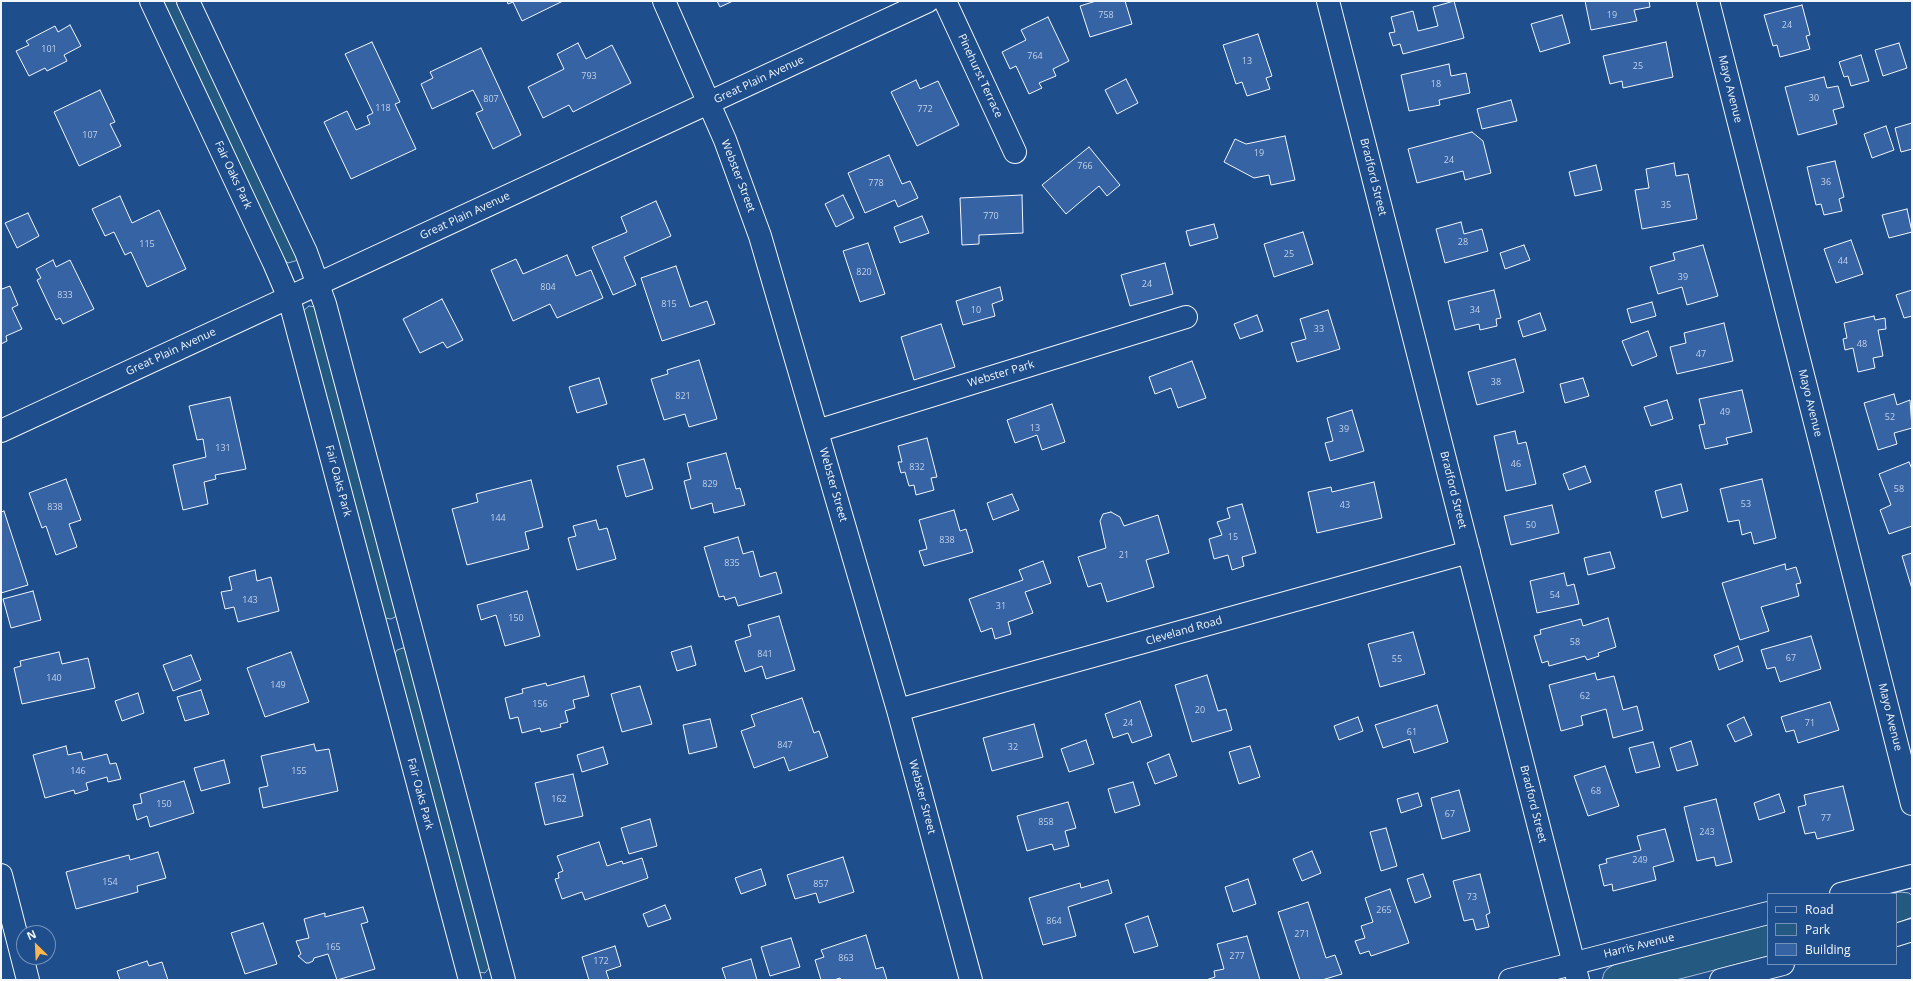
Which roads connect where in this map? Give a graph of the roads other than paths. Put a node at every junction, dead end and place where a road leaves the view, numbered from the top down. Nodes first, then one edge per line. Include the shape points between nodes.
1 (151, 1) edge
2 (188, 1) edge
3 (664, 1) edge
4 (928, 1) edge
5 (944, 1) edge
6 (1328, 1) edge
7 (1708, 1) edge
8 (709, 103) junction
9 (1015, 152) dead end
10 (318, 284) junction
11 (289, 298) junction
12 (1186, 317) dead end
13 (1, 430) edge
14 (817, 430) junction
15 (1469, 552) junction
16 (411, 630) junction
17 (380, 639) junction
18 (898, 710) junction
19 (1912, 804) edge
20 (1, 875) edge
21 (1912, 876) edge
22 (1845, 893) edge
23 (1767, 913) edge
24 (1912, 930) edge
25 (1897, 934) edge
26 (1778, 965) edge
27 (1576, 971) edge
28 (28, 980) edge
29 (470, 980) edge
30 (504, 980) edge
31 (971, 980) edge
32 (1510, 980) edge
33 (1721, 980) edge

1 - 11 street, Fair Oaks Park
2 - 10 street via 306,252
3 - 8 street, Webster Street
4 - 8 street, Great Plain Avenue
5 - 9 street, Pinehurst Terrace
6 - 15 street, Bradford Street
7 - 19 street, Mayo Avenue
8 - 10 street, Great Plain Avenue
8 - 14 street, Webster Street via 760,236
10 - 11 street, Great Plain Avenue
10 - 16 street via 330,320
11 - 13 street, Great Plain Avenue
11 - 17 street, Fair Oaks Park
12 - 14 street, Webster Park
14 - 18 street, Webster Street
15 - 18 street, Cleveland Road
15 - 27 street, Bradford Street
16 - 17 street
16 - 30 street
17 - 29 street, Fair Oaks Park
18 - 31 street, Webster Street
20 - 28 street
21 - 22 street
23 - 27 street, Harris Avenue
24 - 25 street
26 - 33 street
27 - 32 street, Harris Avenue

